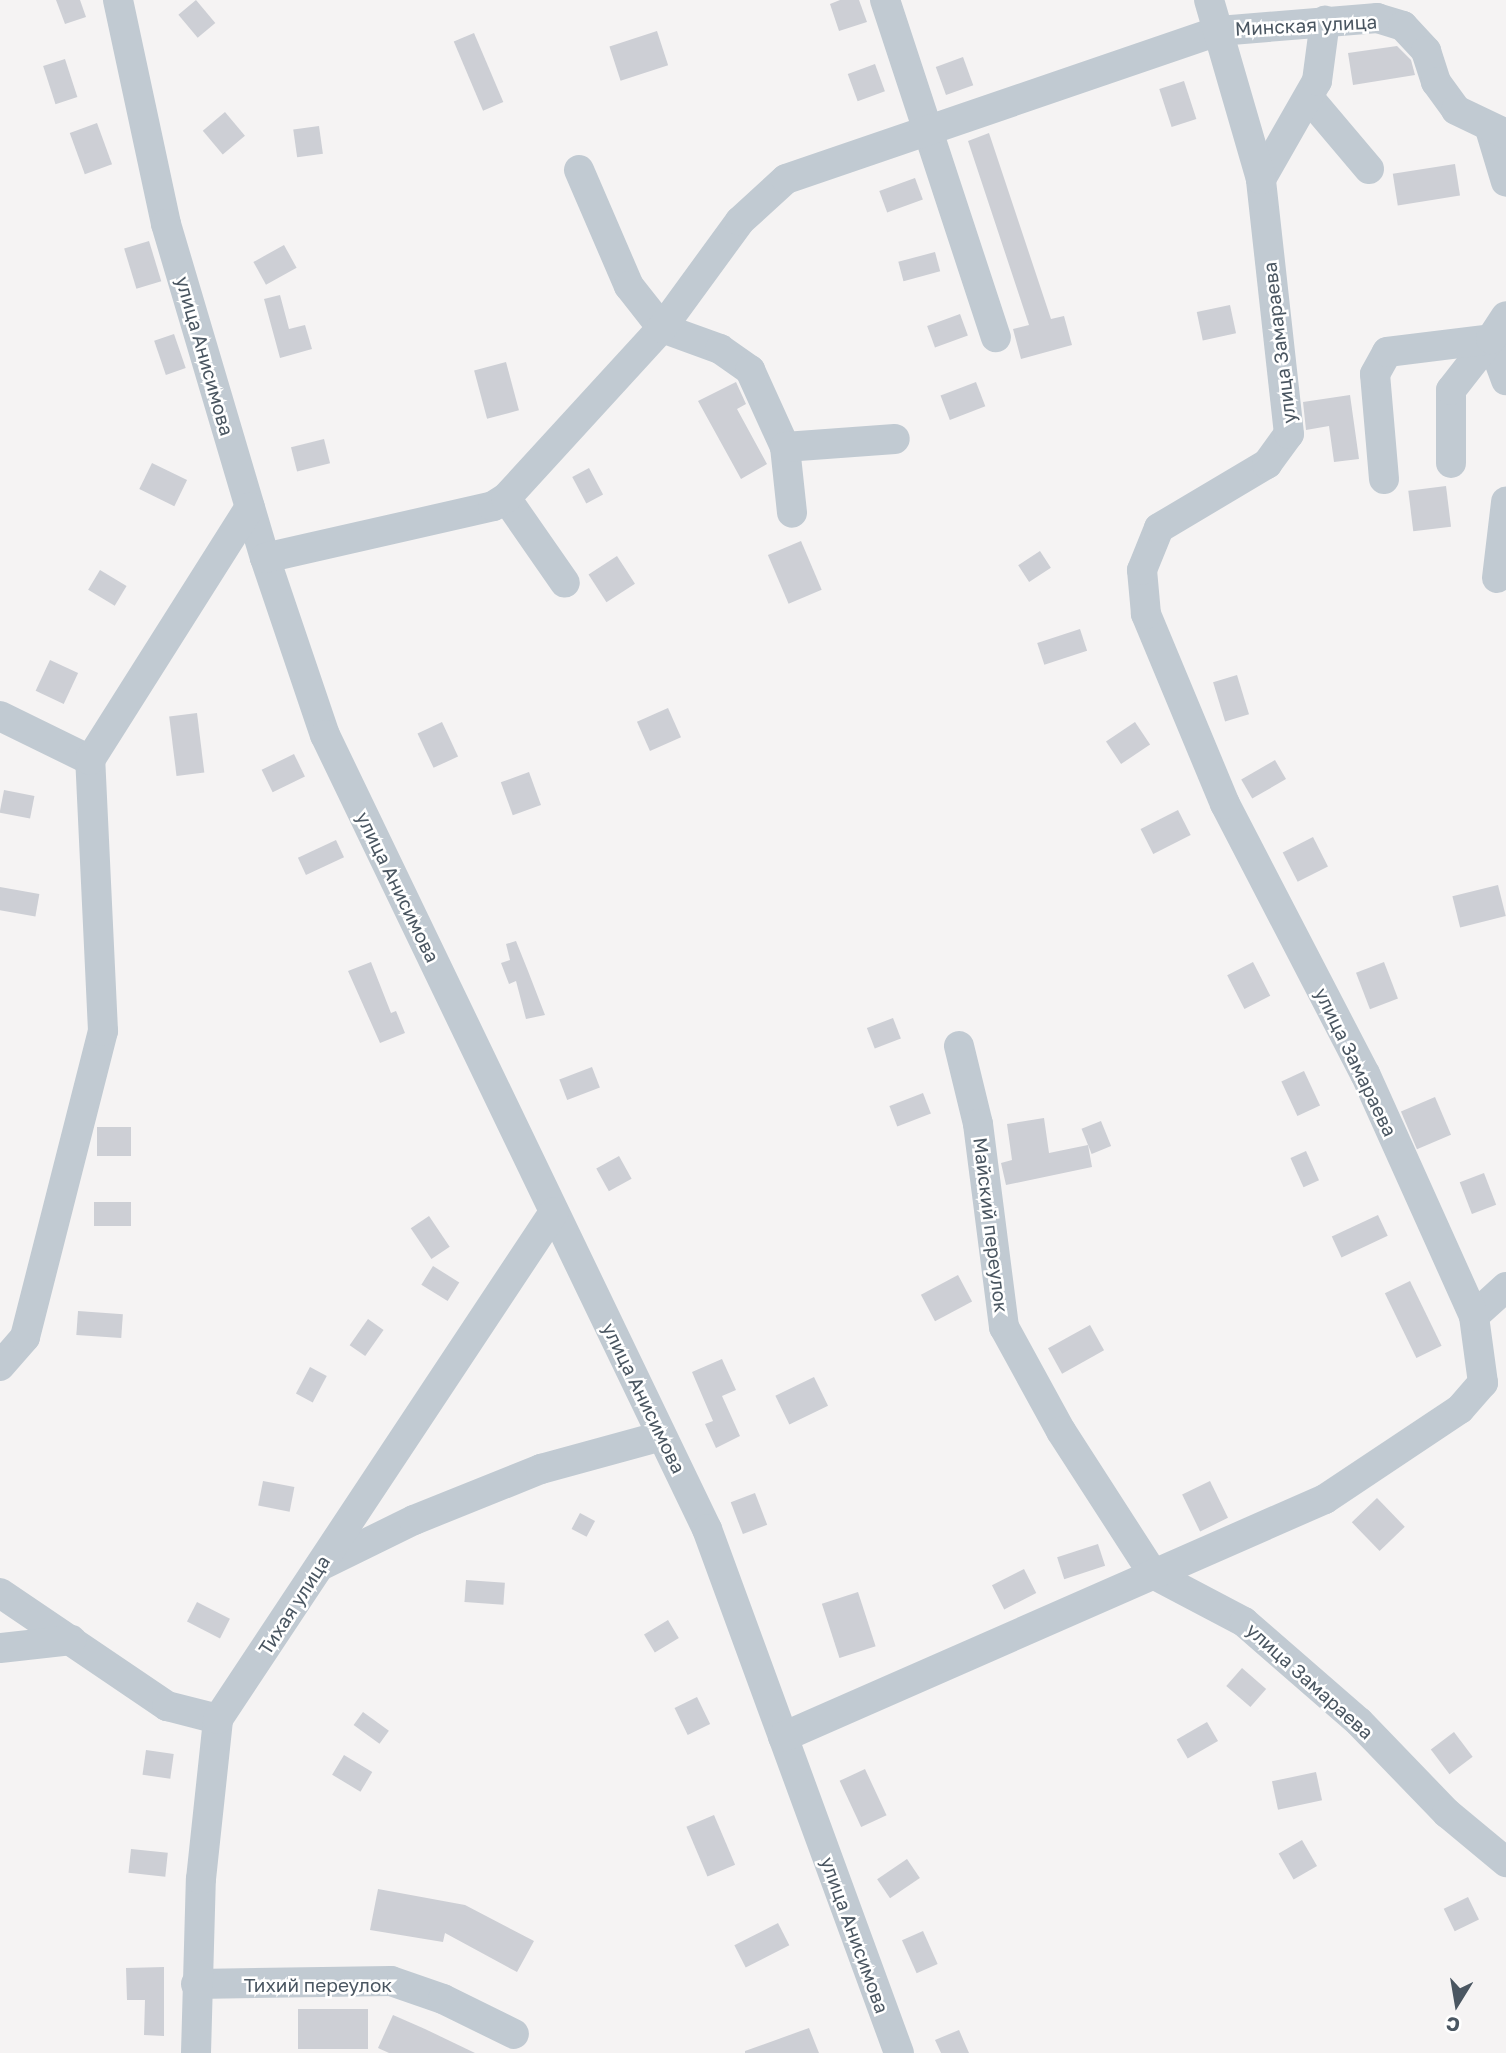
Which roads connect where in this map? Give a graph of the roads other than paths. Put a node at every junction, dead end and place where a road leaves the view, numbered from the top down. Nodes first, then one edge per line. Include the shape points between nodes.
1 (118, 0) edge
2 (885, 0) edge
3 (1209, 0) edge
4 (1406, 0) edge
5 (1377, 18) junction
6 (1325, 21) junction
7 (1219, 31) junction
8 (1309, 98) junction
9 (931, 130) junction
10 (1498, 131) edge
11 (1369, 169) dead end
12 (579, 170) dead end
13 (1261, 179) junction
14 (1506, 182) edge
15 (1499, 327) edge
16 (662, 328) junction
17 (996, 337) dead end
18 (1506, 380) edge
19 (895, 439) dead end
20 (785, 447) junction
21 (1451, 463) dead end
22 (1384, 479) dead end
23 (506, 498) junction
24 (1506, 502) edge
25 (250, 507) junction
26 (792, 513) dead end
27 (265, 558) junction
28 (1497, 578) dead end
29 (565, 583) dead end
30 (0, 716) edge
31 (90, 760) junction
32 (959, 1046) dead end
33 (554, 1212) junction
34 (1506, 1287) edge
35 (1474, 1316) junction
36 (0, 1366) edge
37 (662, 1436) junction
38 (320, 1566) junction
39 (1153, 1574) junction
40 (0, 1593) edge
41 (72, 1640) junction
42 (0, 1648) edge
43 (219, 1719) junction
44 (783, 1737) junction
45 (1506, 1862) edge
46 (195, 1984) junction
47 (514, 2034) dead end
48 (196, 2053) edge
49 (899, 2053) edge

1 - 25 street, улица Анисимова via 166,224
2 - 9 street
3 - 7 street, улица Замараева
4 - 5 street
5 - 6 street, Минская улица
5 - 10 street, Минская улица via 1403,26 1426,51 1436,82 1456,110
6 - 7 street, Минская улица
6 - 8 street via 1317,80
7 - 9 street, Минская улица
7 - 13 street, улица Замараева
8 - 11 street
8 - 13 street
9 - 16 street, Минская улица via 786,179 740,221
9 - 17 street
10 - 14 street
12 - 16 street via 629,286
13 - 35 street, улица Замараева via 1289,434 1267,464 1159,528 1142,570 1146,614 1225,804 1365,1074
15 - 18 street
15 - 21 street via 1451,390
15 - 22 street via 1387,352 1375,374
16 - 20 street via 720,349 750,370
16 - 23 street, Минская улица
19 - 20 street
20 - 26 street
23 - 27 street via 493,506
23 - 29 street
24 - 28 street
25 - 27 street, улица Анисимова
25 - 31 street
27 - 33 street, улица Анисимова via 325,735
30 - 31 street
31 - 36 street via 103,1031 25,1337
32 - 39 street, Майский переулок via 978,1124 1004,1327 1061,1431
33 - 37 street, улица Анисимова
33 - 38 street, Тихая улица
34 - 35 street
35 - 39 street, улица Замараева via 1483,1383 1460,1409 1325,1499
37 - 38 street via 541,1469 414,1520
37 - 44 street, улица Анисимова via 706,1529
38 - 43 street, Тихая улица
39 - 44 street
39 - 45 street, улица Замараева via 1244,1622 1359,1722 1447,1813
40 - 41 street
41 - 42 street
41 - 43 street via 167,1706
43 - 46 street, Тихая улица
44 - 49 street, улица Анисимова
46 - 47 street, Тихий переулок via 391,1981 443,1999
46 - 48 street, Тихая улица

